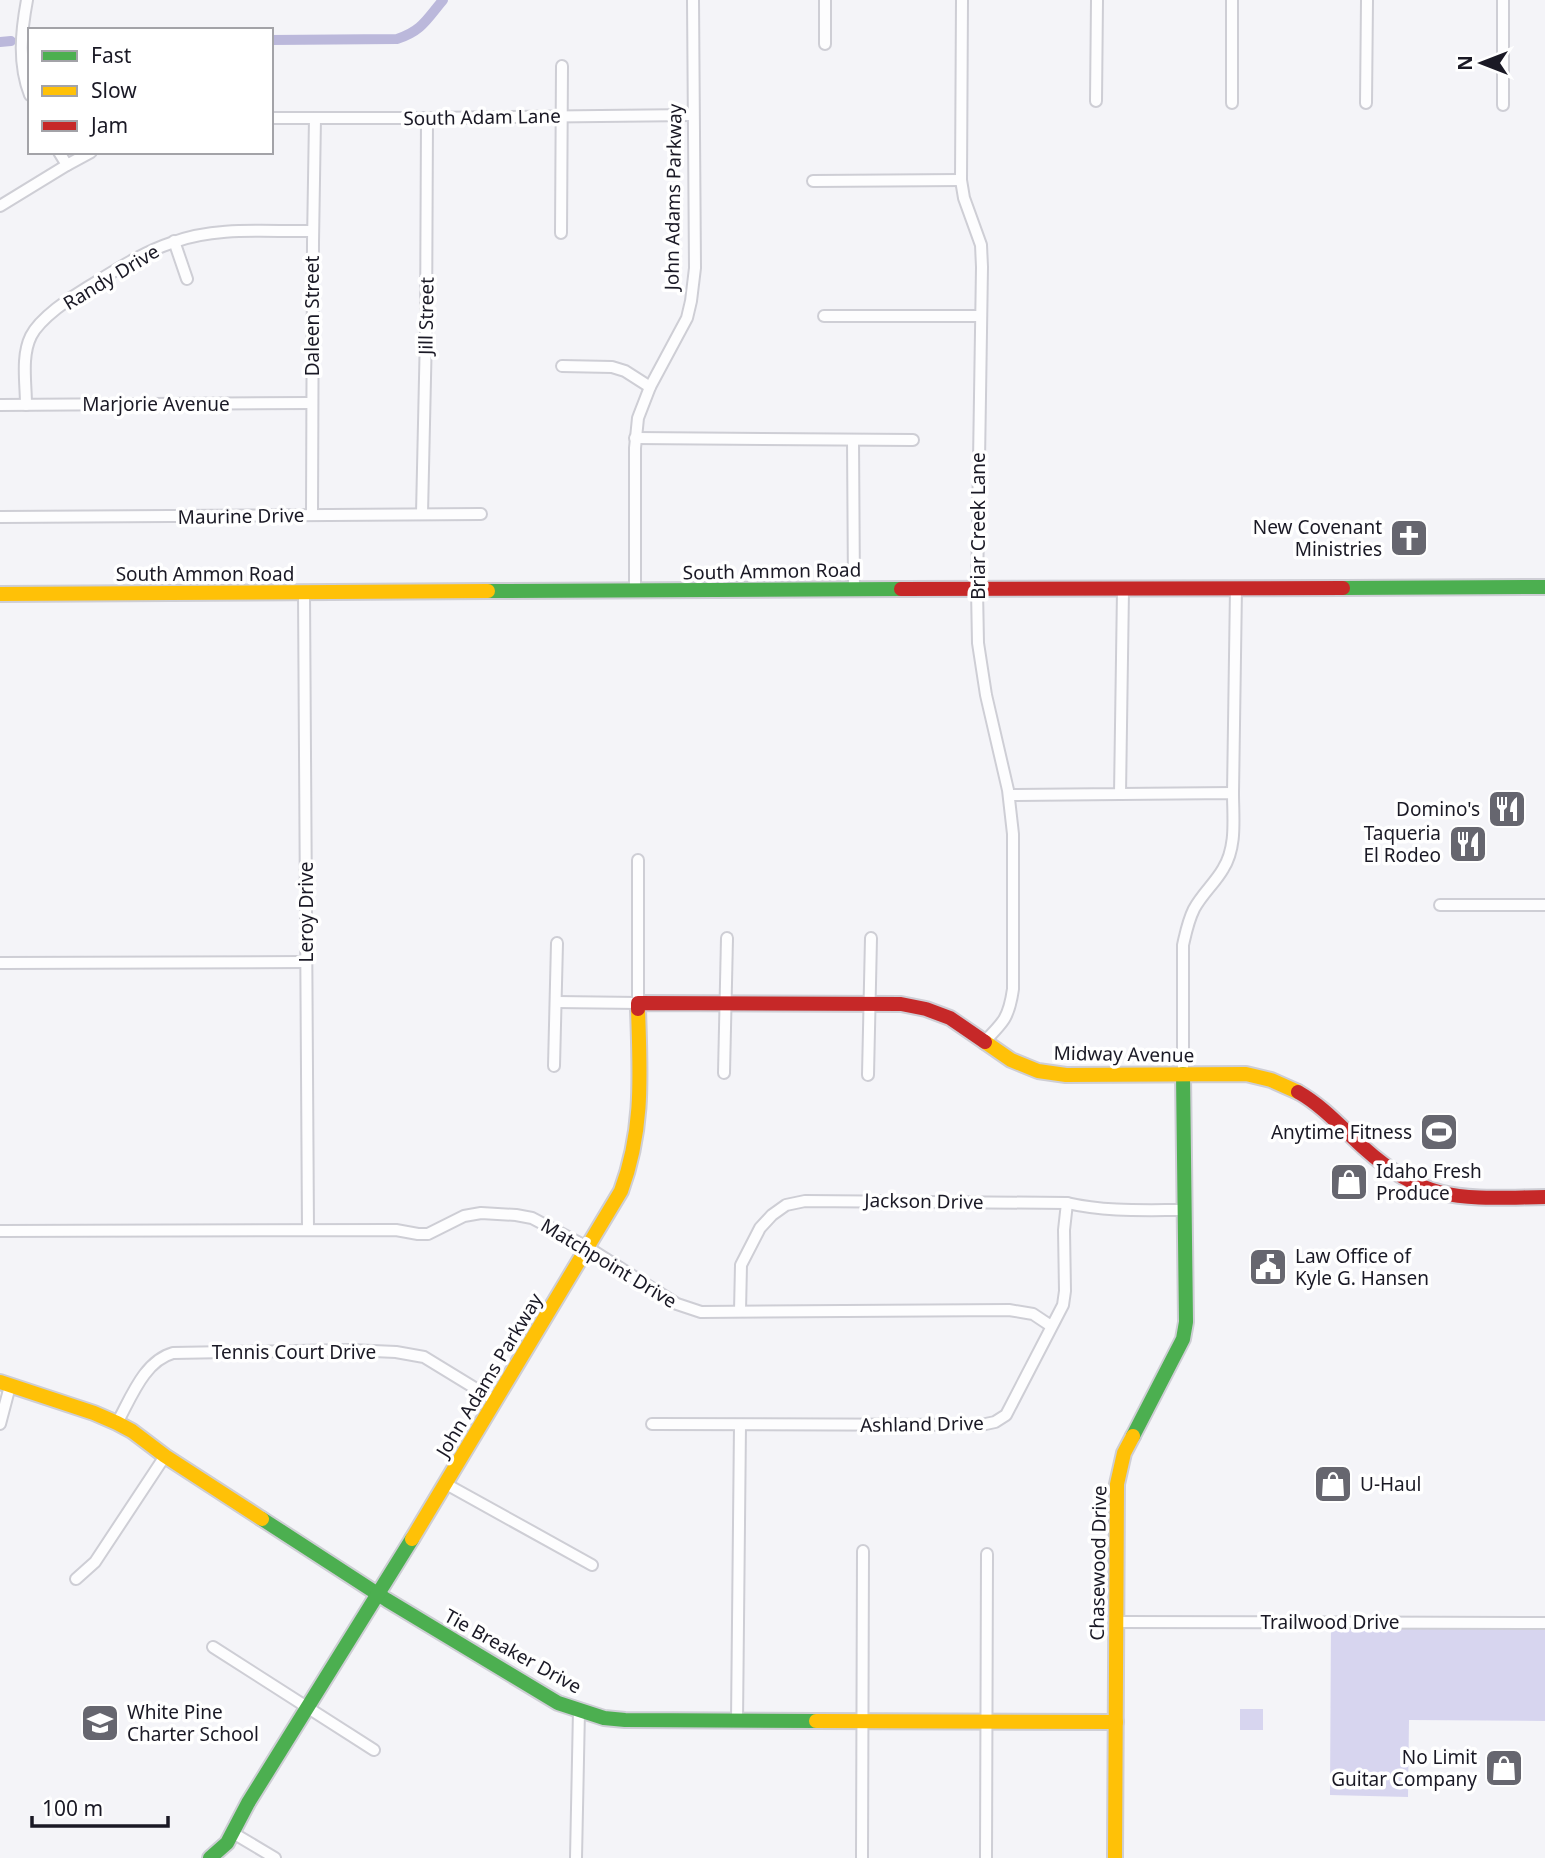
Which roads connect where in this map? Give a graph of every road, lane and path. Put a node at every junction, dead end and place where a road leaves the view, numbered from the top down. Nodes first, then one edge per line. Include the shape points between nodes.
1 (27, 0) edge
2 (693, 0) edge
3 (825, 0) edge
4 (962, 0) edge
5 (1097, 0) edge
6 (1232, 0) edge
7 (1367, 0) edge
8 (1503, 0) edge
9 (825, 44) dead end
10 (562, 65) dead end
11 (28, 91) edge
12 (1096, 101) dead end
13 (1233, 103) dead end
14 (1366, 103) dead end
15 (1503, 105) dead end
16 (561, 116) junction
17 (693, 116) junction
18 (273, 118) edge
19 (315, 118) junction
20 (427, 118) junction
21 (60, 154) edge
22 (87, 154) edge
23 (66, 165) junction
24 (961, 180) junction
25 (813, 181) dead end
26 (0, 206) edge
27 (313, 231) junction
28 (561, 233) dead end
29 (174, 241) junction
30 (187, 279) dead end
31 (824, 316) dead end
32 (980, 316) junction
33 (562, 366) dead end
34 (650, 387) junction
35 (312, 403) junction
36 (0, 405) edge
37 (26, 405) junction
38 (635, 438) junction
39 (853, 440) junction
40 (913, 440) dead end
41 (422, 514) junction
42 (481, 514) dead end
43 (312, 515) junction
44 (0, 517) edge
45 (1545, 587) edge
46 (1236, 588) junction
47 (853, 589) junction
48 (976, 590) junction
49 (1123, 590) junction
50 (635, 592) junction
51 (0, 594) edge
52 (304, 594) junction
53 (1233, 793) junction
54 (1120, 794) junction
55 (1009, 795) junction
56 (638, 860) dead end
57 (1440, 905) dead end
58 (1545, 905) edge
59 (727, 938) dead end
60 (871, 938) dead end
61 (557, 943) dead end
62 (0, 962) edge
63 (306, 962) junction
64 (557, 1002) junction
65 (638, 1003) junction
66 (725, 1003) junction
67 (869, 1003) junction
68 (984, 1042) junction
69 (554, 1066) dead end
70 (724, 1073) dead end
71 (1183, 1074) junction
72 (868, 1075) dead end
73 (1545, 1197) edge
74 (1067, 1203) junction
75 (1184, 1210) junction
76 (308, 1230) junction
77 (0, 1231) edge
78 (587, 1247) junction
79 (740, 1311) junction
80 (1051, 1326) junction
81 (5, 1384) edge
82 (495, 1401) junction
83 (117, 1423) junction
84 (0, 1424) edge
85 (652, 1424) dead end
86 (740, 1425) junction
87 (165, 1456) junction
88 (446, 1483) junction
89 (863, 1551) dead end
90 (987, 1554) dead end
91 (592, 1565) dead end
92 (76, 1579) dead end
93 (379, 1594) junction
94 (1116, 1622) junction
95 (1545, 1623) edge
96 (213, 1647) dead end
97 (309, 1708) junction
98 (579, 1710) junction
99 (737, 1721) junction
100 (862, 1721) junction
101 (986, 1722) junction
102 (1115, 1722) junction
103 (374, 1750) dead end
104 (233, 1833) junction
105 (210, 1858) edge
106 (275, 1858) edge
107 (576, 1858) edge
108 (862, 1858) edge
109 (986, 1858) edge
110 (1115, 1858) edge

1 - 11 street via 21,51
2 - 17 street, John Adams Parkway
3 - 9 street
4 - 24 street, Briar Creek Lane
5 - 12 street
6 - 13 street
7 - 14 street
8 - 15 street
10 - 16 street
16 - 17 street, South Adam Lane
16 - 20 street, South Adam Lane
16 - 28 street
17 - 34 street, John Adams Parkway via 695,268 691,301 687,318
18 - 19 street, South Adam Lane
19 - 20 street, South Adam Lane
19 - 27 street, Daleen Street
20 - 41 street, Jill Street
21 - 23 street
22 - 23 street
23 - 26 street
24 - 25 street
24 - 32 street, Briar Creek Lane via 981,245
27 - 29 street, Randy Drive via 234,232
27 - 35 street, Daleen Street
29 - 30 street
29 - 37 street, Randy Drive via 78,293 41,322 27,348
31 - 32 street
32 - 48 street, Briar Creek Lane
33 - 34 street via 612,367
34 - 38 street, John Adams Parkway
35 - 37 street, Marjorie Avenue
35 - 43 street, Daleen Street
36 - 37 street, Marjorie Avenue
38 - 39 street
38 - 50 street, John Adams Parkway
39 - 40 street
39 - 47 street
41 - 42 street, Maurine Drive
41 - 43 street, Maurine Drive
43 - 44 street, Maurine Drive
45 - 46 street, South Ammon Road
46 - 49 street, South Ammon Road
46 - 53 street
47 - 48 street, South Ammon Road
47 - 50 street, South Ammon Road
48 - 49 street, South Ammon Road
48 - 55 street, Briar Creek Lane via 986,695
49 - 54 street
50 - 52 street, South Ammon Road
51 - 52 street, South Ammon Road
52 - 63 street, Leroy Drive
53 - 54 street
53 - 71 street via 1230,854 1195,907 1183,945
54 - 55 street
55 - 68 street, Briar Creek Lane via 1013,989 1003,1023
56 - 65 street, John Adams Parkway
57 - 58 street
59 - 66 street
60 - 67 street
61 - 64 street
62 - 63 street
63 - 76 street, Leroy Drive
64 - 65 street, Midway Avenue
64 - 69 street
65 - 66 street, Midway Avenue
65 - 78 street, John Adams Parkway via 637,1138 621,1191
66 - 67 street, Midway Avenue
66 - 70 street
67 - 68 street, Midway Avenue via 901,1004 950,1018
67 - 72 street
68 - 71 street, Midway Avenue via 1038,1071
71 - 73 street, Midway Avenue via 1246,1074 1283,1084 1308,1098 1389,1169 1424,1189 1464,1197
71 - 75 street, Chasewood Drive
74 - 75 street, Jackson Drive via 1111,1210
74 - 79 street, Jackson Drive via 805,1200 786,1205 760,1228 741,1265
74 - 80 street, Ashland Drive via 1065,1291
75 - 94 street, Chasewood Drive via 1183,1339 1124,1453 1118,1476
76 - 77 street, Matchpoint Drive
76 - 78 street, Matchpoint Drive via 428,1234 464,1216 498,1213 532,1218
78 - 79 street, Matchpoint Drive via 677,1304 701,1312
78 - 82 street, John Adams Parkway
79 - 80 street, Matchpoint Drive via 1009,1310 1033,1314
80 - 86 street, Ashland Drive via 1006,1415 995,1422
81 - 83 street, Tie Breaker Drive
81 - 84 street
82 - 83 street, Tennis Court Drive via 424,1357 396,1352 173,1353 147,1369
82 - 88 street, John Adams Parkway
83 - 87 street, Tie Breaker Drive
85 - 86 street, Ashland Drive
86 - 99 street
87 - 92 street via 95,1562
87 - 93 street, Tie Breaker Drive
88 - 91 street
88 - 93 street, John Adams Parkway
89 - 100 street
90 - 101 street
93 - 97 street, John Adams Parkway
93 - 98 street, Tie Breaker Drive via 523,1683
94 - 95 street, Trailwood Drive
94 - 102 street, Chasewood Drive
96 - 97 street
97 - 103 street
97 - 104 street, John Adams Parkway
98 - 99 street, Tie Breaker Drive via 625,1720
98 - 107 street
99 - 100 street, Tie Breaker Drive
100 - 101 street, Tie Breaker Drive
100 - 108 street
101 - 102 street, Tie Breaker Drive
101 - 109 street
102 - 110 street, Chasewood Drive
104 - 105 street, John Adams Parkway
104 - 106 street

